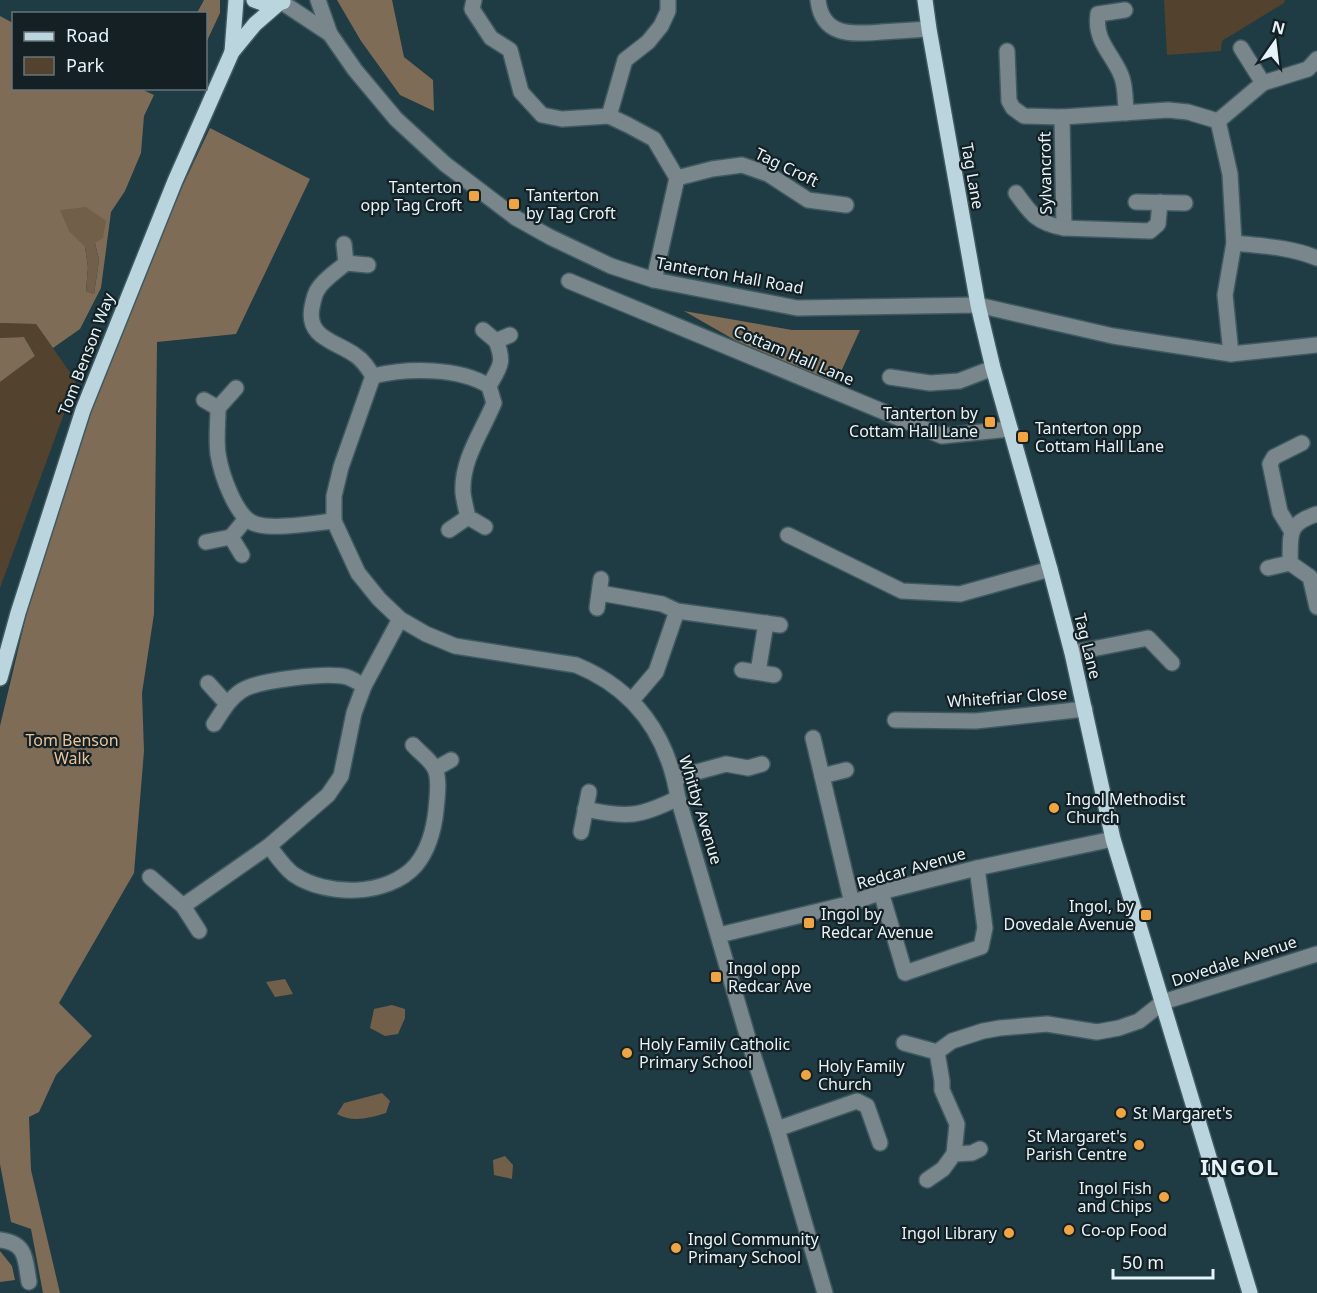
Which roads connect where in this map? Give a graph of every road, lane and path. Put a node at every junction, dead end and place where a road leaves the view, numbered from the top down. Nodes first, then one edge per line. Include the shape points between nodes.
1 (236, 0) edge
2 (254, 0) edge
3 (318, 0) edge
4 (474, 0) edge
5 (668, 0) edge
6 (818, 0) edge
7 (925, 0) edge
8 (282, 2) edge
9 (1125, 10) dead end
10 (928, 29) junction
11 (330, 34) junction
12 (1241, 48) dead end
13 (1007, 51) dead end
14 (232, 52) junction
15 (1314, 68) edge
16 (1263, 83) junction
17 (1126, 113) junction
18 (609, 116) junction
19 (1062, 117) junction
20 (1218, 121) junction
21 (677, 178) junction
22 (1016, 193) dead end
23 (1136, 202) dead end
24 (1160, 202) junction
25 (1185, 203) dead end
26 (846, 204) dead end
27 (1064, 228) junction
28 (1234, 243) junction
29 (344, 244) dead end
30 (1317, 258) edge
31 (346, 263) junction
32 (368, 265) dead end
33 (654, 280) junction
34 (569, 281) dead end
35 (978, 304) junction
36 (483, 330) dead end
37 (1317, 345) edge
38 (1231, 354) junction
39 (993, 368) junction
40 (373, 376) junction
41 (890, 377) dead end
42 (489, 386) junction
43 (236, 388) dead end
44 (204, 400) dead end
45 (218, 408) junction
46 (1010, 429) junction
47 (1302, 443) dead end
48 (1317, 514) edge
49 (468, 517) junction
50 (245, 520) junction
51 (334, 521) junction
52 (485, 527) dead end
53 (449, 530) dead end
54 (1291, 530) junction
55 (788, 535) dead end
56 (231, 537) junction
57 (206, 542) dead end
58 (242, 555) dead end
59 (1290, 563) junction
60 (1268, 568) dead end
61 (1050, 569) junction
62 (1317, 607) edge
63 (597, 608) dead end
64 (677, 611) junction
65 (400, 619) junction
66 (1072, 653) junction
67 (1172, 663) dead end
68 (774, 675) dead end
69 (0, 678) edge
70 (208, 683) dead end
71 (364, 686) junction
72 (632, 700) junction
73 (227, 704) junction
74 (1085, 709) junction
75 (895, 720) dead end
76 (214, 724) dead end
77 (813, 738) dead end
78 (413, 745) dead end
79 (451, 760) dead end
80 (762, 764) dead end
81 (435, 769) junction
82 (846, 770) dead end
83 (822, 776) junction
84 (675, 778) junction
85 (589, 792) dead end
86 (678, 798) junction
87 (585, 809) junction
88 (581, 832) dead end
89 (1113, 839) junction
90 (269, 846) junction
91 (977, 868) junction
92 (150, 877) dead end
93 (881, 892) junction
94 (852, 903) junction
95 (183, 906) junction
96 (200, 932) dead end
97 (719, 935) junction
98 (1317, 954) edge
99 (1163, 1002) junction
100 (904, 1043) dead end
101 (937, 1052) junction
102 (777, 1129) junction
103 (880, 1143) dead end
104 (980, 1149) dead end
105 (954, 1154) junction
106 (927, 1180) dead end
107 (0, 1240) edge
108 (29, 1282) dead end
109 (825, 1293) edge
110 (1250, 1293) edge

1 - 14 main road, Tom Benson Way
2 - 8 main road
3 - 11 street, Tanterton Hall Road
4 - 18 street via 472,9 491,38 510,50 520,92 542,115 561,119
5 - 18 street via 661,26 626,60
6 - 10 street via 832,27 849,34
7 - 10 main road, Tag Lane
8 - 11 street, Tanterton Hall Road
8 - 14 main road, Tom Benson Way via 255,24
9 - 17 street via 1102,12 1097,18 1101,41 1123,78
10 - 35 main road, Tag Lane
11 - 33 street, Tanterton Hall Road via 396,118 492,201 579,252
12 - 16 street
13 - 19 street, Sylvancroft via 1008,93 1013,108 1024,116
14 - 69 main road, Tom Benson Way via 141,262 83,410
15 - 16 street
16 - 20 street
17 - 19 street, Sylvancroft
17 - 20 street, Sylvancroft via 1168,110
18 - 21 street via 654,139
19 - 27 street, Sylvancroft
20 - 28 street via 1230,174
21 - 26 street, Tag Croft via 742,165 768,174 808,200
21 - 33 street
22 - 27 street, Sylvancroft via 1033,217
23 - 24 street
24 - 25 street
24 - 27 street, Sylvancroft via 1158,224 1150,231
28 - 30 street via 1281,248
28 - 38 street via 1225,294
29 - 31 street
31 - 32 street
31 - 40 street via 317,290 311,310 314,327 318,334 356,356
33 - 35 street, Tanterton Hall Road via 797,308
34 - 46 street, Cottam Hall Lane via 942,436
35 - 38 street, Tanterton Hall Road via 1113,336
35 - 39 main road, Tag Lane
36 - 42 street via 503,338 501,366
37 - 38 street, Tanterton Hall Road
39 - 41 street via 959,381 930,383
39 - 46 main road, Tag Lane
40 - 42 street via 398,371 459,374 475,377
40 - 51 street, Whitby Avenue via 341,467 334,496
42 - 49 street via 494,403 465,470 463,493
43 - 45 street
44 - 45 street
45 - 50 street via 218,453 227,487
46 - 61 main road, Tag Lane
47 - 54 street via 1274,457 1270,464 1280,512
48 - 54 street via 1298,522
49 - 52 street
49 - 53 street
50 - 51 street via 256,525
50 - 56 street
51 - 65 street, Whitby Avenue via 358,573
54 - 59 street
55 - 61 street via 902,591 960,594
56 - 57 street
56 - 58 street
59 - 60 street
59 - 62 street via 1310,577
61 - 66 main road, Tag Lane
63 - 64 street via 600,586
64 - 68 street via 773,624 750,671
64 - 72 street via 656,672
65 - 71 street
65 - 72 street, Whitby Avenue via 455,646 576,664 614,684
66 - 67 street via 1148,638
66 - 74 main road, Tag Lane
70 - 73 street
71 - 73 street via 347,677 304,677 242,690
71 - 90 street via 354,713 342,776 322,801
72 - 84 street, Whitby Avenue via 655,731
73 - 76 street
74 - 75 street, Whitefriar Close via 976,721
74 - 89 main road, Tag Lane
77 - 83 street
78 - 81 street
79 - 81 street
80 - 84 street via 748,768 726,764
81 - 90 street via 438,790 431,840 416,865 400,878 356,891 333,890 291,873
82 - 83 street
83 - 94 street
84 - 86 street, Whitby Avenue
85 - 87 street
86 - 87 street via 640,814 606,814
86 - 97 street, Whitby Avenue
87 - 88 street
89 - 91 street, Redcar Avenue
89 - 99 main road, Tag Lane
90 - 95 street
91 - 93 street, Redcar Avenue
91 - 93 street via 985,928 981,947 905,973
92 - 95 street
93 - 94 street, Redcar Avenue
94 - 97 street, Redcar Avenue
95 - 96 street
97 - 102 street, Whitby Avenue
98 - 99 street, Dovedale Avenue
99 - 101 street, Dovedale Avenue via 1138,1021 1108,1030 1097,1032 1047,1024 1000,1028 952,1041
99 - 110 main road, Tag Lane
100 - 101 street
101 - 105 street via 942,1090 957,1124
102 - 103 street via 857,1101 867,1106
102 - 109 street, Whitby Avenue
104 - 105 street
105 - 106 street via 943,1169
107 - 108 street via 19,1246

